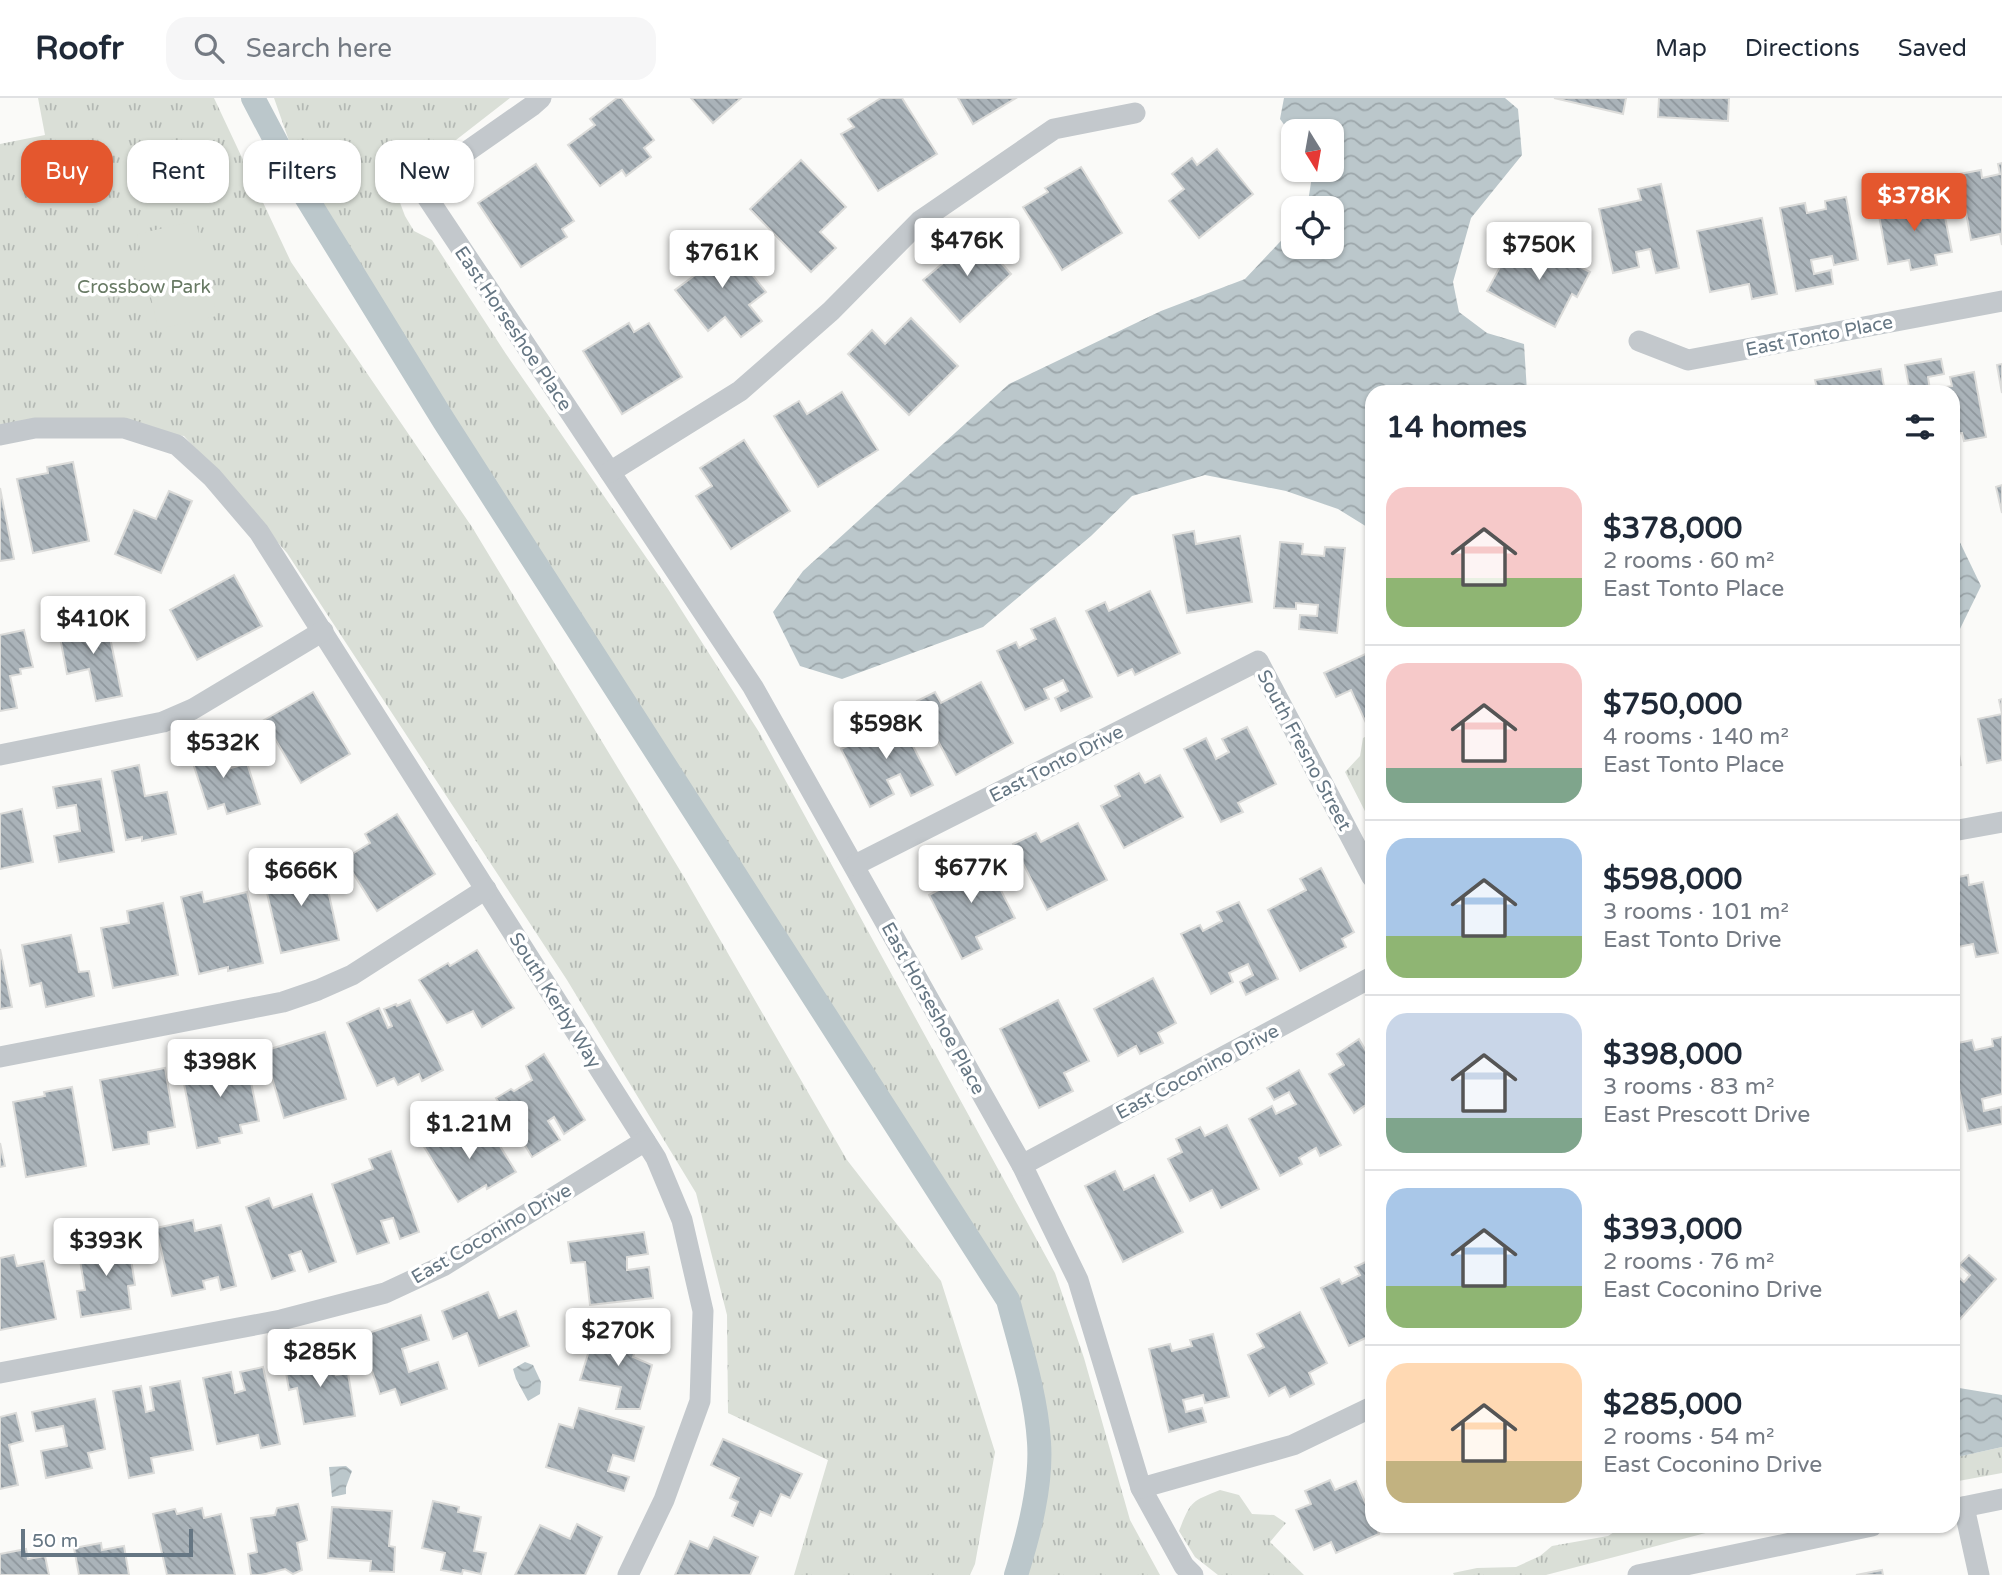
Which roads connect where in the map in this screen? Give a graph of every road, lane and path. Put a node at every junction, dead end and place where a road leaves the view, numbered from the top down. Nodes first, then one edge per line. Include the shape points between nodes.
1 (541, 98) edge
2 (1135, 113) dead end
3 (2002, 301) edge
4 (1639, 341) dead end
5 (0, 435) edge
6 (610, 472) junction
7 (323, 631) junction
8 (1258, 662) joint
9 (0, 755) edge
10 (2002, 822) edge
11 (1960, 830) edge
12 (1365, 864) edge
13 (855, 865) junction
14 (486, 889) junction
15 (1365, 981) edge
16 (0, 1057) edge
17 (645, 1141) junction
18 (1022, 1165) junction
19 (0, 1373) edge
20 (1365, 1410) edge
21 (1141, 1489) junction
22 (2002, 1499) edge
23 (1960, 1508) edge
24 (1960, 1511) edge
25 (1839, 1533) edge
26 (628, 1575) edge
27 (1193, 1575) edge
28 (1638, 1575) edge
29 (1979, 1575) edge

1 - 6 street, East Horseshoe Place via 419,185
2 - 6 street via 1054,128 920,221 831,312 740,391
3 - 4 street, East Tonto Place via 1688,360
5 - 7 street, South Kerby Way via 36,428 124,428 177,445 259,531
6 - 13 street, East Horseshoe Place via 752,687
7 - 9 street via 193,709 163,722
7 - 14 street, South Kerby Way
8 - 12 street, South Fresno Street
8 - 13 street, East Tonto Drive
10 - 11 street
13 - 18 street, East Horseshoe Place
14 - 16 street via 352,975 318,990 283,1002
14 - 17 street, South Kerby Way
15 - 18 street, East Coconino Drive
17 - 19 street, East Coconino Drive via 443,1266 385,1293 281,1320
17 - 26 street, South Kerby Way via 682,1220 703,1311 700,1401 664,1500
18 - 21 street, East Horseshoe Place via 1078,1280
20 - 21 street via 1293,1445
21 - 27 street, East Horseshoe Place
22 - 23 street
24 - 29 street
25 - 28 street

